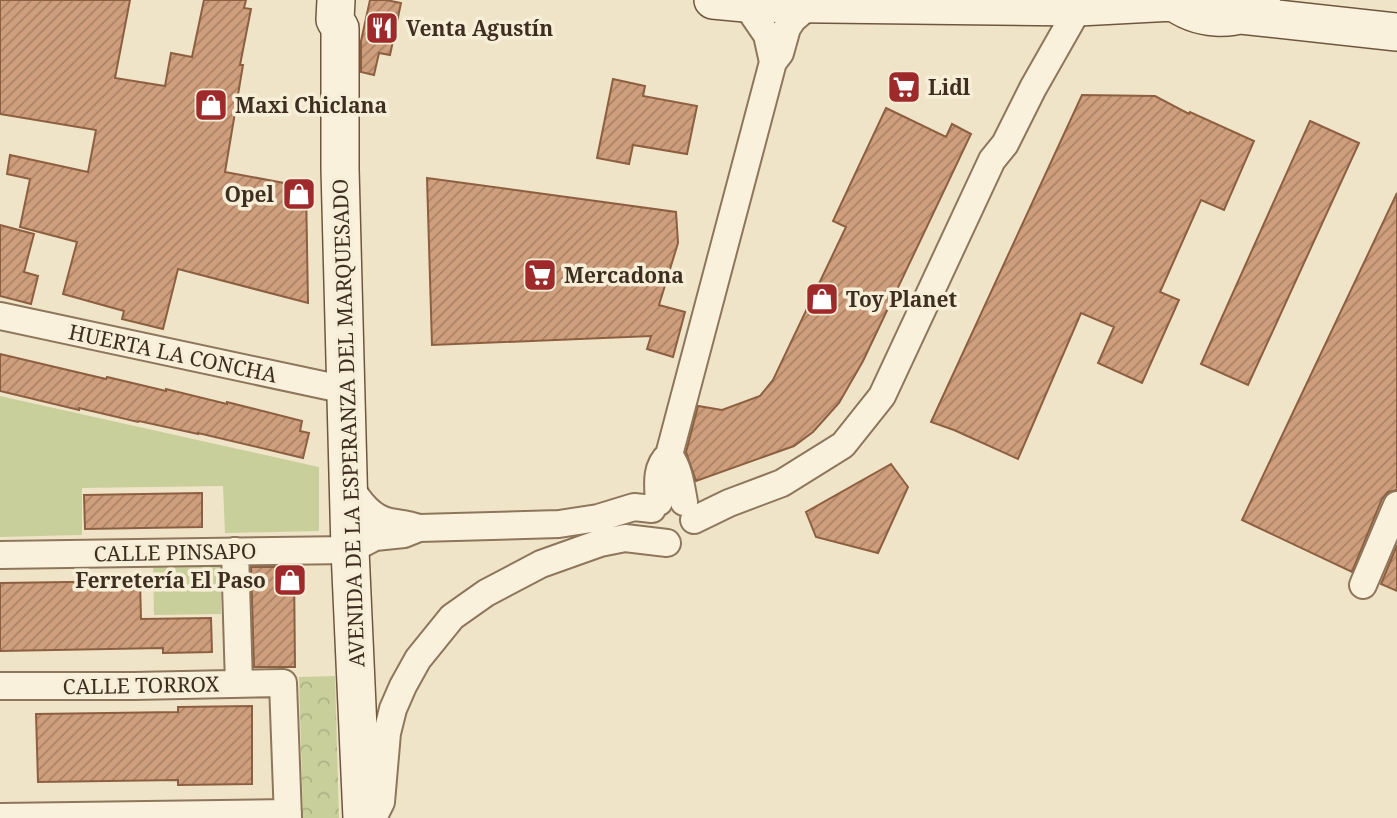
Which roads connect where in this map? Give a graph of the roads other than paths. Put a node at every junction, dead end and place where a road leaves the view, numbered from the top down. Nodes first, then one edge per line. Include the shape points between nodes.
1 (729, 1) edge
2 (1172, 1) edge
3 (811, 3) junction
4 (1079, 7) junction
5 (1255, 7) edge
6 (343, 9) edge
7 (1397, 32) edge
8 (773, 62) junction
9 (0, 316) edge
10 (346, 390) junction
11 (348, 484) junction
12 (1397, 505) edge
13 (672, 508) junction
14 (559, 524) junction
15 (419, 528) junction
16 (625, 538) junction
17 (667, 543) junction
18 (350, 550) junction
19 (235, 551) junction
20 (0, 555) edge
21 (1363, 585) dead end
22 (239, 684) junction
23 (0, 686) edge
24 (288, 816) edge
25 (0, 817) edge
26 (362, 818) edge
27 (373, 818) edge

1 - 3 street
1 - 8 street via 767,34
2 - 4 street
2 - 5 street via 1189,11 1224,18
3 - 4 street
3 - 8 street via 787,27
4 - 13 street via 992,160 882,396 843,445 782,483 729,503
5 - 7 street
6 - 10 street, AVENIDA DE LA ESPERANZA DEL MARQUESADO via 340,169
8 - 13 street via 669,455 658,474
9 - 10 street, HUERTA LA CONCHA
10 - 11 street, AVENIDA DE LA ESPERANZA DEL MARQUESADO
11 - 15 street via 367,510 381,519
11 - 18 street, AVENIDA DE LA ESPERANZA DEL MARQUESADO
12 - 21 street
13 - 14 street via 634,507
13 - 17 street via 649,517 653,534
13 - 17 street via 694,525 685,540
14 - 15 street
14 - 16 street
15 - 18 street via 375,537
16 - 17 street
16 - 27 street via 541,564 452,617 418,659 393,709 381,802
18 - 19 street, CALLE PINSAPO
18 - 26 street, AVENIDA DE LA ESPERANZA DEL MARQUESADO
19 - 20 street, CALLE PINSAPO
19 - 22 street
22 - 23 street, CALLE TORROX
22 - 24 street, CALLE TORROX via 282,683
24 - 25 street

